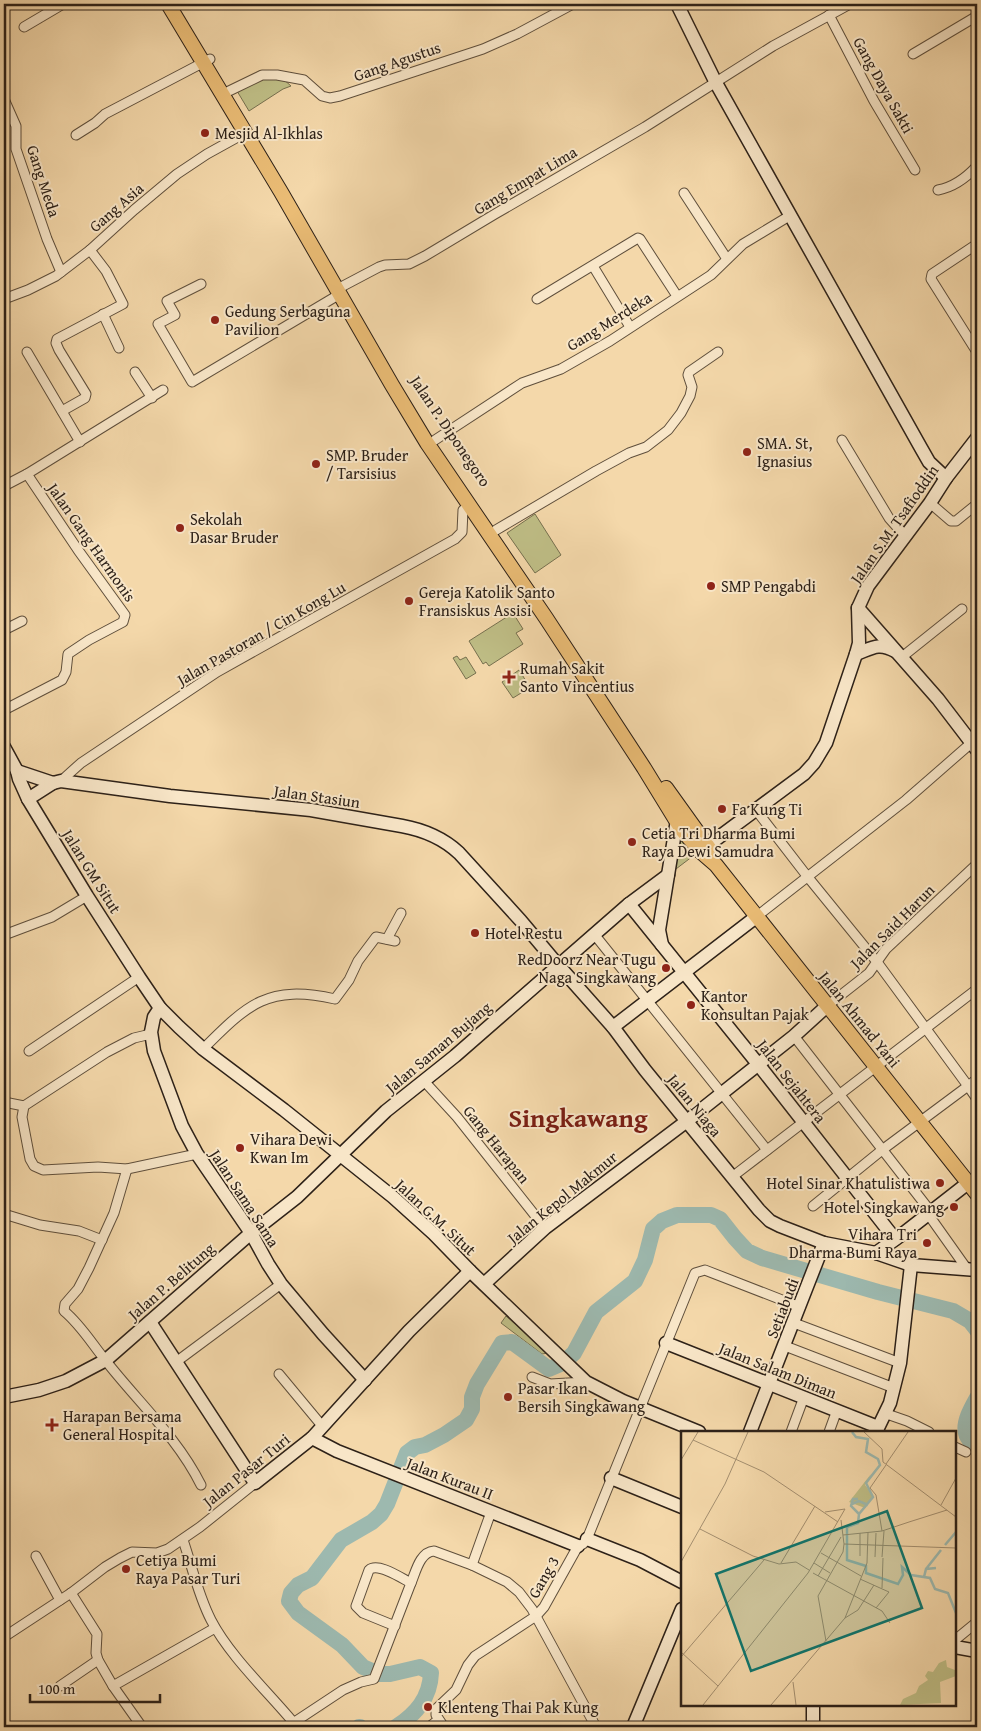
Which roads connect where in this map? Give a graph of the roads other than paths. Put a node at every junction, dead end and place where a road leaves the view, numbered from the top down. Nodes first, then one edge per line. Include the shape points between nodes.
1 (63, 4) edge
2 (168, 4) edge
3 (176, 4) edge
4 (573, 4) edge
5 (677, 4) edge
6 (850, 4) edge
7 (829, 15) junction
8 (977, 16) edge
9 (24, 27) dead end
10 (913, 54) dead end
11 (207, 60) junction
12 (716, 83) junction
13 (229, 91) junction
14 (4, 99) edge
15 (245, 133) junction
16 (76, 136) dead end
17 (977, 166) edge
18 (915, 170) dead end
19 (938, 190) dead end
20 (684, 193) dead end
21 (791, 215) junction
22 (977, 244) edge
23 (90, 250) junction
24 (727, 259) junction
25 (593, 266) junction
26 (62, 272) junction
27 (201, 284) dead end
28 (342, 290) junction
29 (676, 296) junction
30 (4, 299) edge
31 (536, 299) dead end
32 (103, 314) junction
33 (630, 327) junction
34 (118, 348) dead end
35 (27, 352) dead end
36 (718, 352) dead end
37 (977, 352) edge
38 (135, 372) dead end
39 (163, 390) dead end
40 (152, 398) junction
41 (62, 411) junction
42 (977, 438) edge
43 (435, 440) junction
44 (842, 440) dead end
45 (80, 442) junction
46 (445, 463) junction
47 (27, 474) junction
48 (946, 478) junction
49 (4, 486) edge
50 (930, 503) junction
51 (977, 504) edge
52 (463, 510) dead end
53 (496, 530) junction
54 (906, 536) junction
55 (858, 608) junction
56 (962, 609) dead end
57 (22, 621) dead end
58 (4, 630) edge
59 (856, 654) junction
60 (900, 655) junction
61 (4, 710) edge
62 (975, 744) edge
63 (4, 747) edge
64 (17, 771) junction
65 (57, 782) junction
66 (28, 799) junction
67 (756, 810) junction
68 (677, 820) junction
69 (707, 846) junction
70 (977, 864) edge
71 (716, 865) junction
72 (668, 875) junction
73 (807, 876) junction
74 (87, 896) junction
75 (629, 904) junction
76 (401, 913) dead end
77 (756, 917) junction
78 (594, 934) junction
79 (4, 935) edge
80 (662, 945) junction
81 (877, 962) junction
82 (558, 965) junction
83 (684, 971) junction
84 (139, 977) junction
85 (977, 989) edge
86 (647, 1000) junction
87 (827, 1006) junction
88 (160, 1008) junction
89 (613, 1027) junction
90 (926, 1027) junction
91 (151, 1034) junction
92 (794, 1036) junction
93 (203, 1049) junction
94 (28, 1051) dead end
95 (758, 1064) junction
96 (876, 1066) junction
97 (977, 1079) edge
98 (424, 1081) junction
99 (968, 1086) junction
100 (721, 1093) junction
101 (839, 1095) junction
102 (977, 1099) edge
103 (4, 1102) edge
104 (24, 1106) junction
105 (687, 1121) junction
106 (803, 1122) junction
107 (920, 1122) junction
108 (767, 1150) junction
109 (882, 1150) junction
110 (197, 1154) junction
111 (340, 1154) junction
112 (127, 1169) junction
113 (732, 1177) junction
114 (848, 1177) junction
115 (973, 1180) edge
116 (977, 1194) edge
117 (812, 1206) dead end
118 (929, 1213) junction
119 (4, 1214) edge
120 (545, 1228) junction
121 (251, 1233) junction
122 (896, 1239) junction
123 (102, 1240) junction
124 (824, 1244) junction
125 (876, 1253) junction
126 (911, 1265) junction
127 (972, 1269) edge
128 (470, 1270) junction
129 (281, 1284) junction
130 (484, 1284) junction
131 (800, 1307) junction
132 (150, 1322) junction
133 (794, 1323) junction
134 (666, 1343) junction
135 (784, 1346) junction
136 (106, 1360) junction
137 (176, 1362) junction
138 (900, 1363) junction
139 (279, 1374) dead end
140 (532, 1377) dead end
141 (582, 1378) junction
142 (365, 1380) junction
143 (769, 1383) junction
144 (894, 1388) junction
145 (4, 1397) edge
146 (804, 1397) junction
147 (639, 1408) junction
148 (837, 1410) junction
149 (884, 1413) junction
150 (323, 1427) junction
151 (877, 1430) edge
152 (696, 1431) edge
153 (750, 1431) edge
154 (791, 1431) edge
155 (829, 1431) edge
156 (927, 1431) edge
157 (312, 1438) junction
158 (956, 1447) edge
159 (966, 1452) dead end
160 (611, 1478) junction
161 (254, 1483) junction
162 (201, 1485) dead end
163 (681, 1507) edge
164 (491, 1512) junction
165 (183, 1540) junction
166 (582, 1543) junction
167 (36, 1556) dead end
168 (472, 1565) junction
169 (681, 1581) edge
170 (411, 1583) junction
171 (71, 1593) junction
172 (60, 1600) junction
173 (681, 1611) edge
174 (536, 1616) junction
175 (977, 1622) edge
176 (395, 1626) junction
177 (215, 1628) junction
178 (4, 1637) edge
179 (956, 1639) edge
180 (956, 1647) edge
181 (977, 1651) edge
182 (98, 1660) junction
183 (60, 1686) dead end
184 (113, 1686) junction
185 (813, 1706) edge
186 (438, 1720) junction
187 (290, 1725) edge
188 (142, 1727) edge
189 (430, 1727) edge
190 (444, 1727) edge
191 (596, 1727) edge
192 (633, 1727) edge
193 (813, 1727) edge

1 - 9 street
2 - 11 main road, Jalan P. Diponegoro
3 - 11 main road, Jalan P. Diponegoro
4 - 13 street, Gang Agustus via 483,48 340,96 322,96 304,80 277,75 262,75
5 - 12 street
6 - 7 street, Gang Empat Lima
7 - 12 street, Gang Empat Lima
7 - 18 street, Gang Daya Sakti
8 - 10 street
11 - 13 main road, Jalan P. Diponegoro
11 - 15 main road, Jalan P. Diponegoro
11 - 16 street via 105,114
12 - 21 street
12 - 28 street, Gang Empat Lima via 425,256 409,264 379,267
13 - 28 main road, Jalan P. Diponegoro via 301,210
14 - 26 street, Gang Meda via 16,126 16,149
15 - 23 street, Gang Asia via 177,174
15 - 28 main road, Jalan P. Diponegoro
17 - 19 street via 955,185
20 - 24 street
21 - 24 street, Gang Merdeka via 743,244
21 - 48 street via 925,455
22 - 37 street via 932,274 931,279
23 - 26 street, Gang Asia
23 - 32 street via 106,271 122,304
24 - 29 street, Gang Merdeka via 712,275
25 - 29 street via 638,238
25 - 31 street
25 - 33 street
26 - 30 street, Gang Asia
27 - 28 street, Gang Empat Lima via 167,301 175,314 158,324 192,382
28 - 43 main road, Jalan P. Diponegoro
28 - 46 main road, Jalan P. Diponegoro via 392,385
29 - 33 street, Gang Merdeka
32 - 34 street
32 - 41 street via 57,338 59,350 86,394 85,398
33 - 43 street, Gang Merdeka via 561,369 522,383
35 - 41 street
36 - 53 street via 689,372 692,390 681,413 654,442 596,471
38 - 40 street
39 - 40 street
40 - 45 street
41 - 45 street
42 - 48 street, Jalan S.M. Tsafioddin
43 - 46 main road, Jalan P. Diponegoro
44 - 54 street via 889,518
45 - 47 street
46 - 53 main road, Jalan P. Diponegoro
46 - 68 main road, Jalan P. Diponegoro
47 - 49 street
47 - 61 street, Jalan Gang Harmonis via 125,615 123,622 68,654 62,680
48 - 50 street, Jalan S.M. Tsafioddin
50 - 51 street via 951,521 956,521
50 - 54 street, Jalan S.M. Tsafioddin
52 - 65 street, Jalan Pastoran / Cin Kong Lu via 462,532 455,539 217,672
53 - 69 main road, Jalan P. Diponegoro via 659,779
54 - 55 street, Jalan S.M. Tsafioddin via 868,586
55 - 59 street, Jalan S.M. Tsafioddin via 859,643
55 - 60 street
56 - 60 street
57 - 58 street
59 - 60 street via 882,646
59 - 67 street, Jalan S.M. Tsafioddin via 818,758 804,774
60 - 62 street
62 - 73 street
63 - 64 street, Jalan GM Situt
64 - 65 street, Jalan Stasiun
64 - 66 street, Jalan GM Situt
65 - 66 street
65 - 82 street, Jalan Stasiun via 311,810 417,829 452,847
66 - 74 street, Jalan GM Situt
67 - 69 street, Jalan S.M. Tsafioddin
67 - 73 street
68 - 71 main road, Jalan P. Diponegoro via 701,852
68 - 72 street
69 - 71 main road, Jalan P. Diponegoro
70 - 81 street, Jalan Said Harun via 886,949
71 - 77 main road, Jalan Ahmad Yani
72 - 75 street, Jalan Saman Bujang
72 - 80 street via 659,930
73 - 77 street
73 - 81 street
74 - 79 street via 52,917
74 - 84 street, Jalan GM Situt
75 - 78 street, Jalan Saman Bujang
75 - 80 street, Jalan Sejahtera
76 - 93 street via 391,940 376,937 335,999 301,993 261,1000 250,1006
77 - 83 street
77 - 87 main road, Jalan Ahmad Yani
78 - 82 street, Jalan Saman Bujang
78 - 86 street
80 - 83 street, Jalan Sejahtera
81 - 87 street, Jalan Said Harun
81 - 90 street
82 - 89 street, Jalan Niaga
82 - 98 street, Jalan Saman Bujang
83 - 86 street
83 - 95 street, Jalan Sejahtera
84 - 88 street, Jalan GM Situt
84 - 94 street
85 - 90 street
86 - 89 street
86 - 100 street
87 - 92 street, Jalan Kepol Makmur
87 - 96 main road, Jalan Ahmad Yani
88 - 91 street
88 - 93 street, Jalan G.M. Situt
89 - 105 street, Jalan Niaga
90 - 96 street
90 - 99 street
91 - 104 street via 134,1038 107,1052
91 - 110 street, Jalan Sama Sama via 164,1080
92 - 95 street, Jalan Kepol Makmur
92 - 101 street
93 - 111 street, Jalan G.M. Situt
95 - 100 street, Jalan Kepol Makmur
95 - 106 street, Jalan Sejahtera
96 - 101 street
96 - 107 main road, Jalan Ahmad Yani
97 - 99 street
98 - 111 street, Jalan Saman Bujang
98 - 120 street, Gang Harapan via 457,1117
99 - 102 street
99 - 107 street
100 - 105 street, Jalan Kepol Makmur
100 - 108 street
101 - 106 street
101 - 109 street
103 - 104 street
104 - 112 street via 23,1126 34,1166 43,1170
105 - 113 street, Jalan Niaga
105 - 120 street, Jalan Kepol Makmur
106 - 108 street
106 - 114 street, Jalan Sejahtera
107 - 109 street
107 - 115 main road, Jalan Ahmad Yani
108 - 113 street
109 - 114 street
109 - 118 street
110 - 112 street
110 - 121 street, Jalan Sama Sama
111 - 121 street, Jalan P. Belitung via 297,1197
111 - 128 street, Jalan G.M. Situt via 434,1234
112 - 123 street
113 - 124 street, Jalan Niaga via 770,1221
114 - 117 street
114 - 122 street, Jalan Sejahtera
115 - 116 main road, Jalan Ahmad Yani
115 - 118 street
118 - 122 street
118 - 127 street
119 - 123 street via 40,1225 79,1231
120 - 130 street, Jalan Kepol Makmur
121 - 129 street, Jalan Sama Sama
121 - 132 street, Jalan P. Belitung
122 - 125 street
123 - 136 street via 78,1289 64,1304 64,1311
124 - 125 street
124 - 131 street, Setiabudi
125 - 126 street
126 - 127 street
126 - 138 street
128 - 130 street, Jalan G.M. Situt
128 - 142 street, Jalan Pasar Turi via 409,1330
129 - 137 street
129 - 142 street, Jalan Sama Sama
130 - 141 street, Jalan G.M. Situt
131 - 133 street, Setiabudi
131 - 134 street, Gang 3 via 702,1270 692,1276
132 - 136 street, Jalan P. Belitung
132 - 137 street
133 - 135 street, Setiabudi
133 - 138 street
134 - 143 street, Jalan Salam Diman
134 - 147 street, Gang 3
135 - 143 street, Setiabudi
135 - 144 street
136 - 145 street, Jalan P. Belitung via 66,1381
136 - 162 street via 172,1438
137 - 161 street
138 - 144 street
139 - 150 street
140 - 141 street via 550,1384
141 - 147 street, Jalan G.M. Situt
142 - 150 street, Jalan Pasar Turi
143 - 146 street, Jalan Salam Diman
143 - 153 street, Setiabudi
144 - 149 street
146 - 148 street, Jalan Salam Diman
146 - 154 street
147 - 152 street, Jalan G.M. Situt
147 - 160 street, Gang 3
148 - 151 street, Jalan Salam Diman
148 - 155 street
149 - 151 street
149 - 156 street
150 - 157 street, Jalan Pasar Turi
157 - 161 street, Jalan Pasar Turi
157 - 164 street, Jalan Kurau II via 338,1452
158 - 159 street
160 - 163 street
160 - 166 street, Gang 3
161 - 165 street, Jalan Pasar Turi
164 - 166 street, Jalan Kurau II
164 - 168 street
165 - 171 street, Jalan Pasar Turi via 168,1550 132,1552 105,1567
165 - 177 street via 205,1608
166 - 169 street, Jalan Kurau II via 640,1560
166 - 174 street, Gang 3
167 - 172 street
168 - 170 street via 434,1551 428,1552
168 - 174 street via 519,1592
170 - 176 street
170 - 176 street via 376,1567 369,1570 356,1606 362,1613
171 - 172 street, Jalan Pasar Turi
171 - 182 street via 97,1634
172 - 178 street, Jalan Pasar Turi
173 - 192 street
174 - 186 street, Gang 3 via 475,1656 456,1690 436,1709
174 - 191 street
175 - 179 street
176 - 187 street via 376,1677 343,1690
177 - 184 street
177 - 187 street
180 - 181 street
182 - 183 street
182 - 184 street
184 - 188 street
185 - 193 street
186 - 189 street
186 - 190 street

